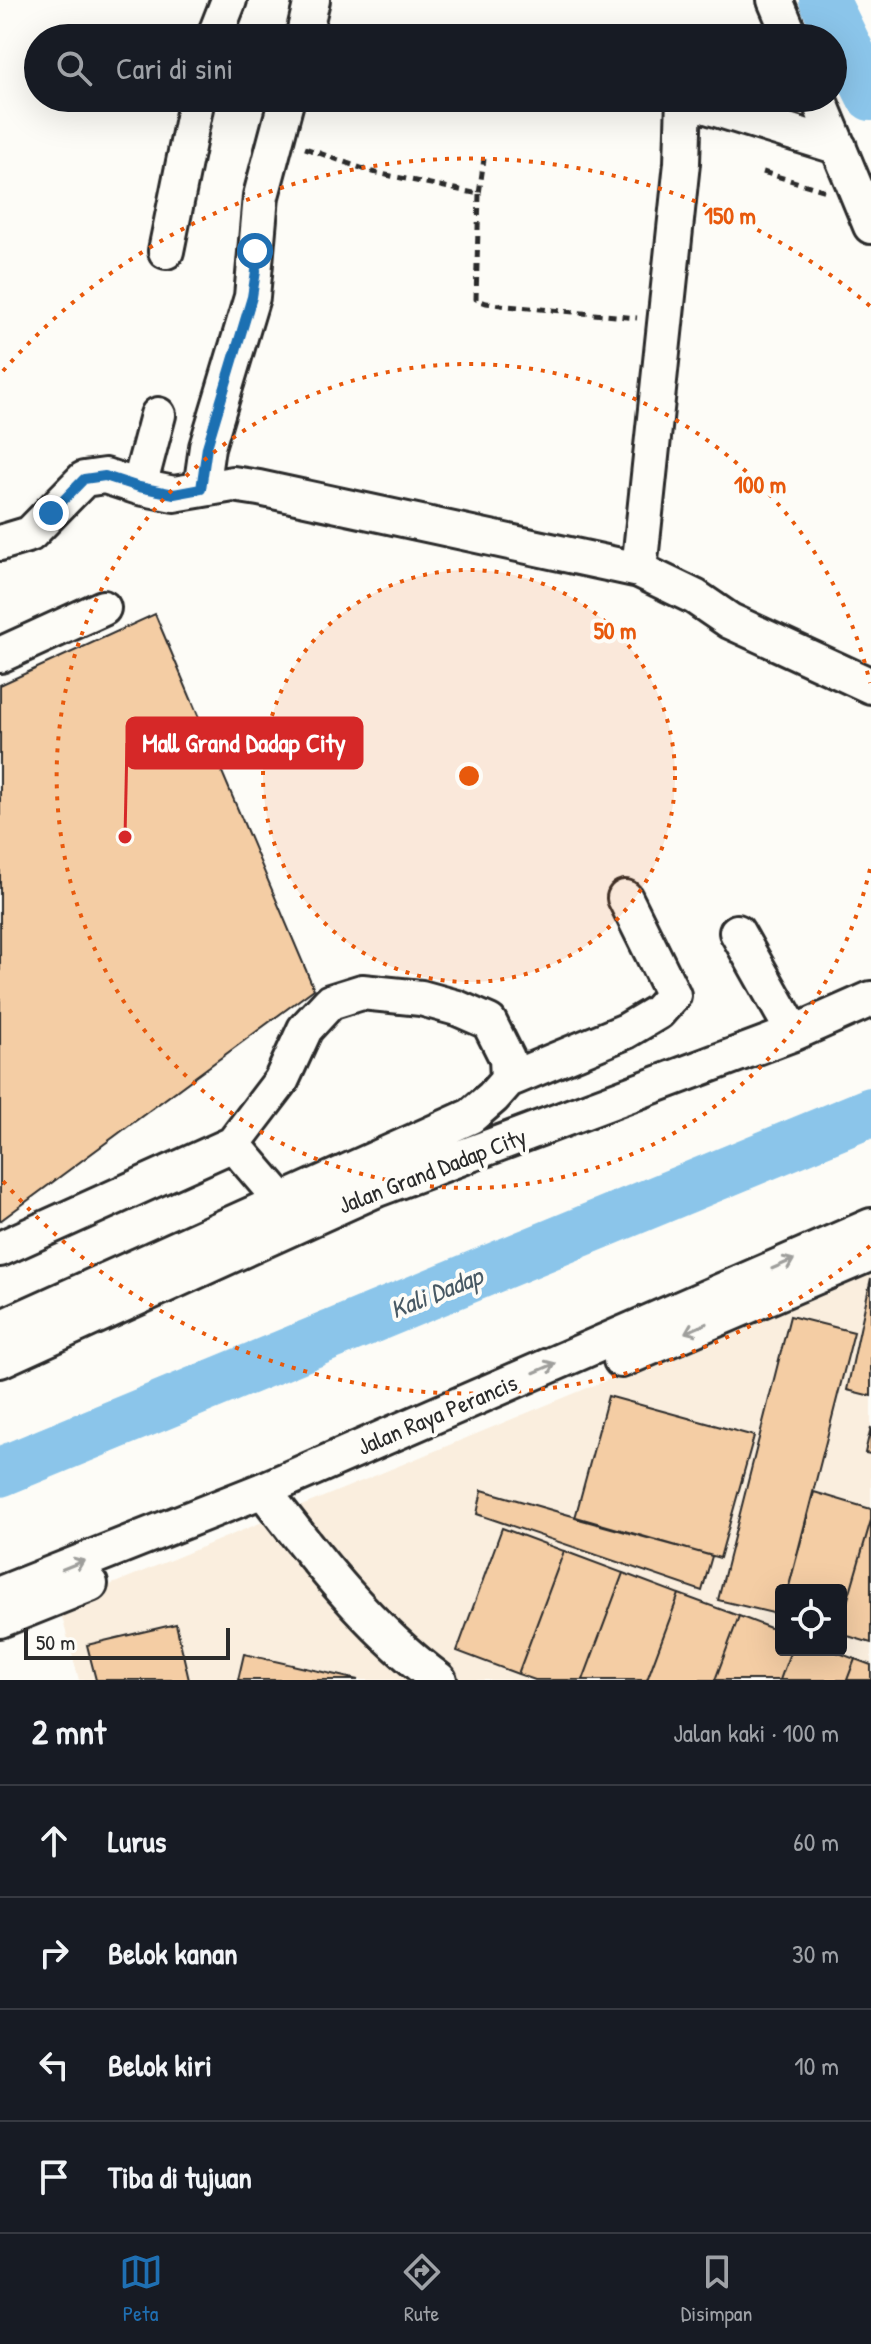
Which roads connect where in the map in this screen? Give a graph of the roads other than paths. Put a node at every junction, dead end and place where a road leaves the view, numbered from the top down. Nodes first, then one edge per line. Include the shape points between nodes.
1 (229, 0) edge
2 (312, 0) edge
3 (775, 0) edge
4 (220, 24) edge
5 (306, 24) edge
6 (785, 24) edge
7 (194, 112) edge
8 (284, 112) edge
9 (684, 112) edge
10 (728, 112) edge
11 (824, 112) edge
12 (839, 147) junction
13 (866, 214) edge
14 (166, 251) dead end
15 (158, 415) dead end
16 (139, 487) junction
17 (201, 489) junction
18 (0, 543) edge
19 (639, 570) junction
20 (103, 608) dead end
21 (0, 655) edge
22 (871, 686) edge
23 (625, 898) dead end
24 (737, 932) dead end
25 (871, 999) edge
26 (794, 1033) junction
27 (508, 1080) junction
28 (233, 1144) junction
29 (281, 1200) junction
30 (871, 1226) edge
31 (0, 1249) edge
32 (871, 1253) edge
33 (0, 1328) edge
34 (0, 1360) edge
35 (270, 1499) junction
36 (0, 1594) edge
37 (0, 1620) edge
38 (439, 1680) edge

1 - 4 street
2 - 5 street
3 - 6 street
7 - 14 street
8 - 17 street via 261,196 252,297 207,447
9 - 19 street
10 - 12 street
11 - 12 street
12 - 13 street
15 - 16 street
16 - 17 street via 174,494
16 - 18 street via 105,476 84,479 30,534
17 - 19 street via 233,484 282,493
19 - 22 street via 730,621
20 - 21 street
23 - 27 street via 673,995 658,1012 626,1031
24 - 26 street
25 - 26 street, Jalan Grand Dadap City
26 - 34 street, Jalan Grand Dadap City via 377,1189
27 - 28 street via 507,1058 489,1022 421,998 362,992 330,1002 305,1029 281,1081
27 - 29 street via 471,1116
28 - 29 street
28 - 31 street
29 - 33 street
35 -> 30 street, Jalan Raya Perancis
32 -> 35 street, Jalan Raya Perancis
36 -> 35 street, Jalan Raya Perancis
35 - 37 street, Jalan Raya Perancis
35 - 38 street via 316,1560 404,1654

